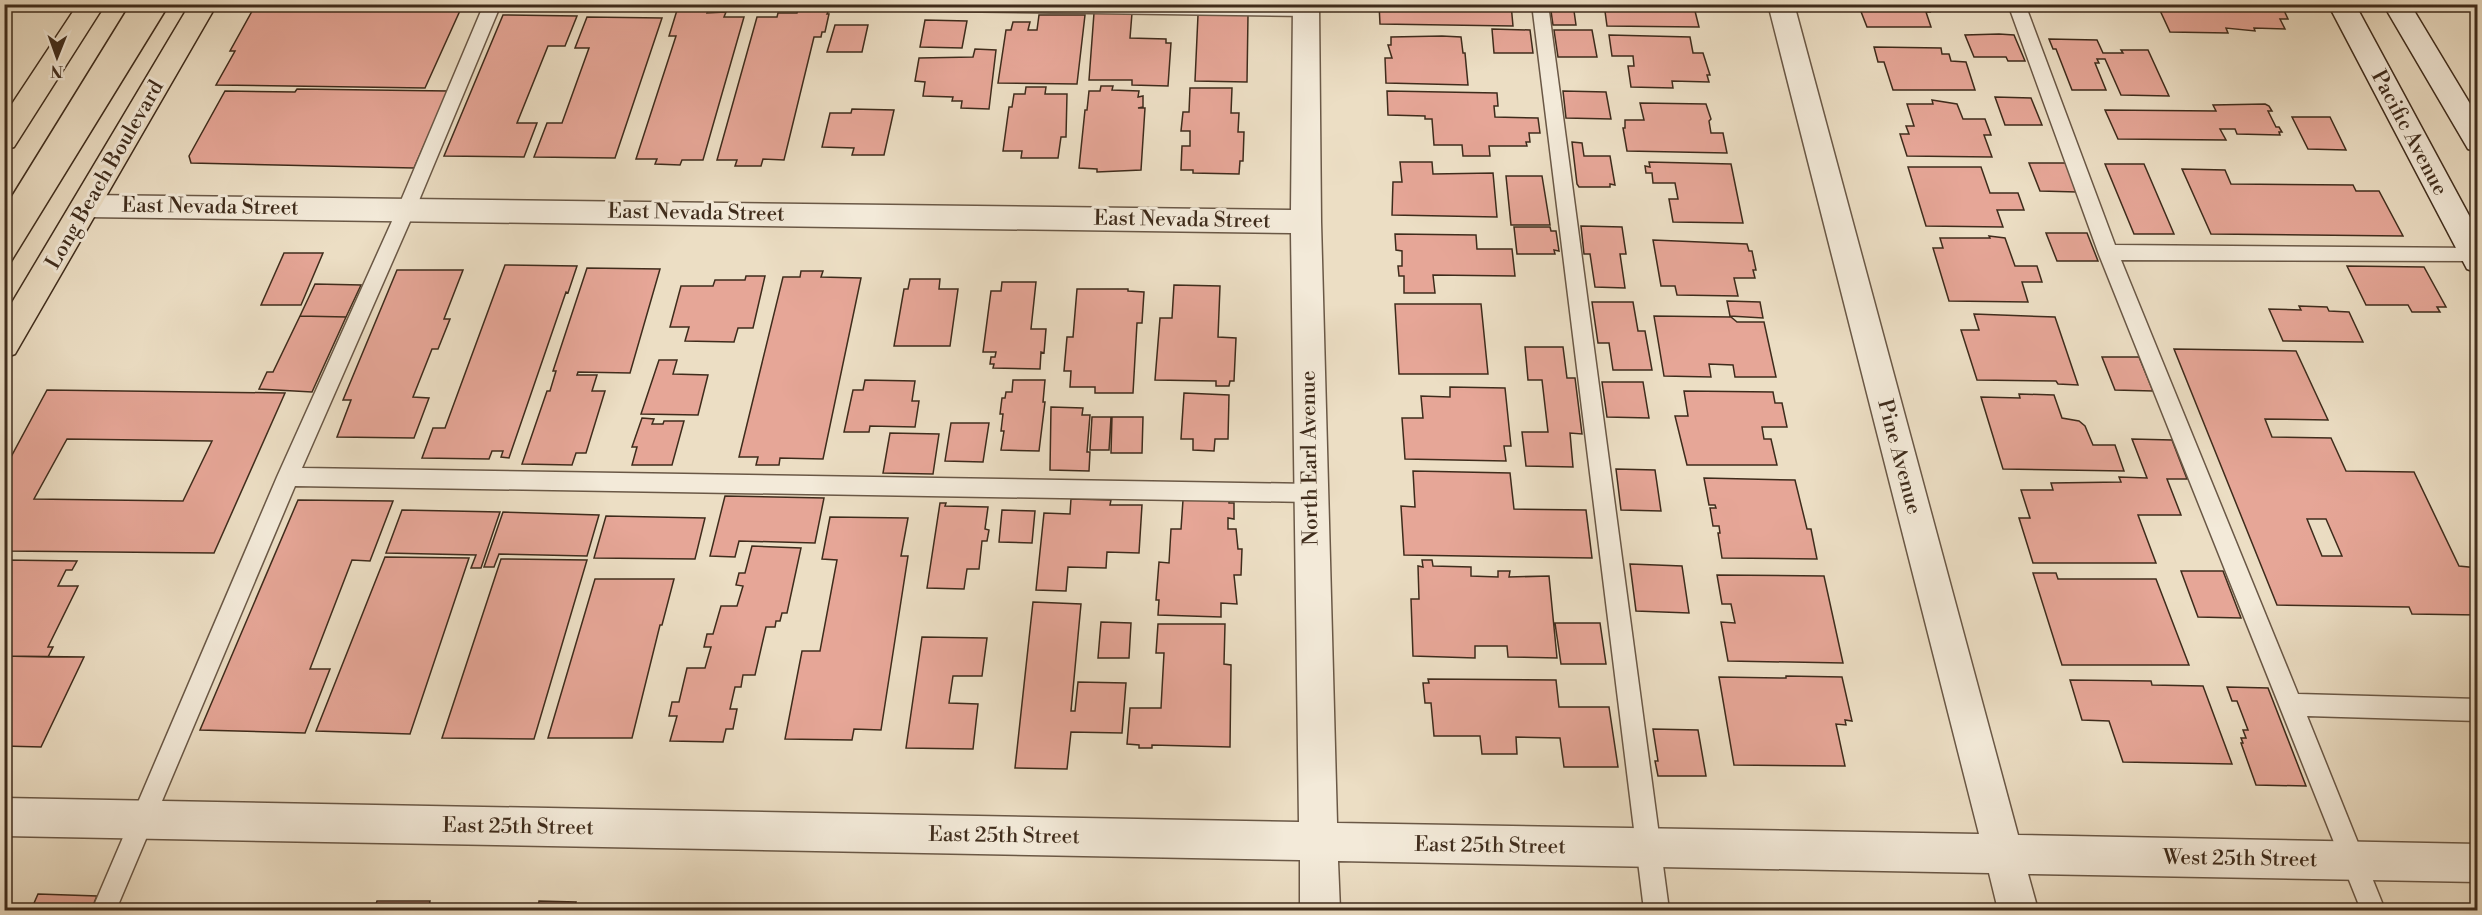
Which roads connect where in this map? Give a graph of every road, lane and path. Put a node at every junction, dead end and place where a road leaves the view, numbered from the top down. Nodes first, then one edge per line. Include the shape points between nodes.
1 (92, 4) edge
2 (204, 4) edge
3 (493, 4) edge
4 (870, 4) edge
5 (1539, 4) edge
6 (1781, 4) edge
7 (2016, 4) edge
8 (2342, 4) edge
9 (2396, 4) edge
10 (1306, 7) edge
11 (4, 140) edge
12 (2478, 142) edge
13 (86, 206) junction
14 (406, 210) junction
15 (1305, 222) junction
16 (2108, 252) junction
17 (2475, 257) edge
18 (4, 345) edge
19 (288, 477) junction
20 (1310, 493) junction
21 (2290, 705) junction
22 (2478, 710) edge
23 (4, 817) edge
24 (143, 820) junction
25 (1320, 842) junction
26 (1649, 849) junction
27 (2003, 853) junction
28 (2354, 861) junction
29 (2478, 863) edge
30 (104, 910) edge
31 (1320, 910) edge
32 (1657, 910) edge
33 (2018, 910) edge
34 (2373, 910) edge

1 - 11 main road
2 - 13 main road, Long Beach Boulevard
3 - 14 lane
4 - 10 lane
5 - 26 lane
6 - 27 street, Pine Avenue
7 - 16 lane
8 - 17 street, Pacific Avenue
9 - 12 street
10 - 15 street, North Earl Avenue
13 - 14 street, East Nevada Street
13 - 18 main road, Long Beach Boulevard
14 - 15 street, East Nevada Street
14 - 19 lane
15 - 20 street, North Earl Avenue
16 - 17 lane
16 - 21 lane
19 - 20 lane
19 - 24 lane
20 - 25 street, North Earl Avenue
21 - 22 lane
21 - 28 lane
23 - 24 street, East 25th Street
24 - 25 street, East 25th Street
24 - 30 lane
25 - 26 street, East 25th Street
25 - 31 street, North Earl Avenue
26 - 27 street, East 25th Street
26 - 32 lane
27 - 28 street, West 25th Street
27 - 33 street, Pine Avenue
28 - 29 street, West 25th Street
28 - 34 lane

